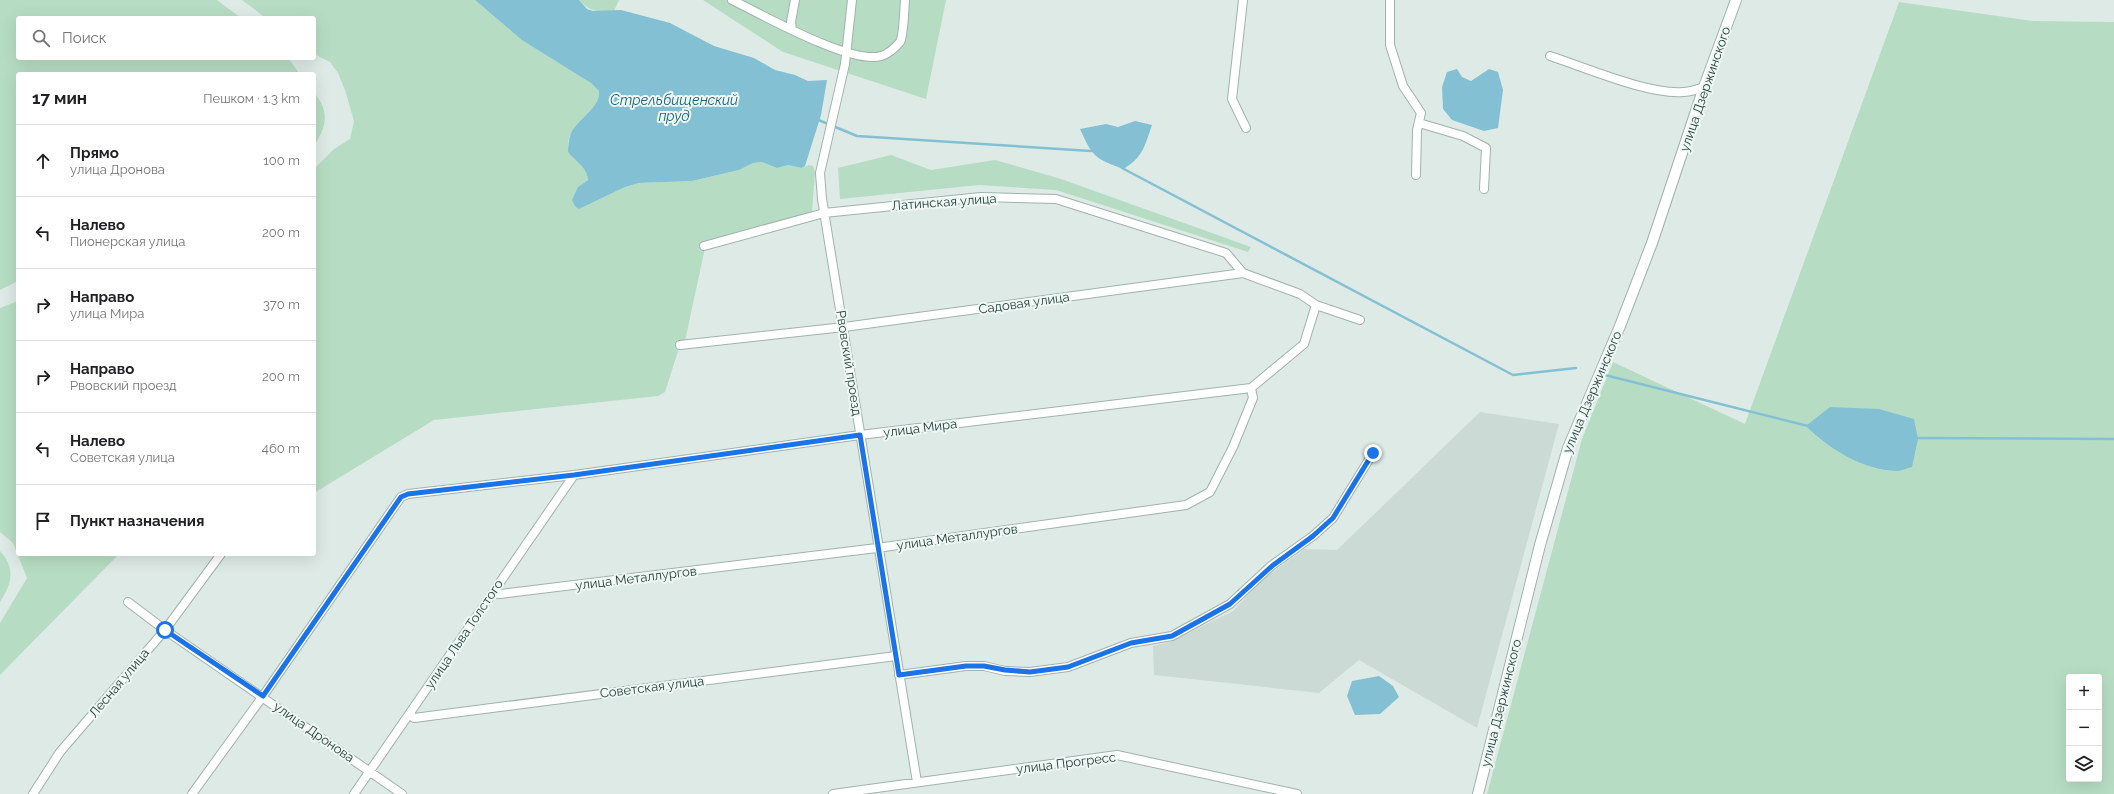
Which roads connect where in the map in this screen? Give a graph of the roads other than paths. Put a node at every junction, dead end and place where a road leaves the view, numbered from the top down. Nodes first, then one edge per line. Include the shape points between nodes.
1 (732, 0) edge
2 (795, 0) edge
3 (852, 0) edge
4 (905, 0) edge
5 (1243, 0) edge
6 (1390, 0) edge
7 (1736, 0) edge
8 (792, 30) junction
9 (846, 51) junction
10 (1550, 56) dead end
11 (1704, 87) junction
12 (1419, 123) junction
13 (1246, 128) dead end
14 (1416, 176) dead end
15 (1484, 189) dead end
16 (824, 213) junction
17 (704, 246) dead end
18 (1243, 273) junction
19 (1316, 305) junction
20 (1360, 320) dead end
21 (844, 327) junction
22 (680, 345) dead end
23 (1251, 388) junction
24 (860, 435) junction
25 (1373, 453) dead end
26 (574, 475) junction
27 (877, 548) junction
28 (220, 556) edge
29 (493, 593) junction
30 (128, 602) dead end
31 (165, 630) junction
32 (896, 656) junction
33 (899, 675) junction
34 (263, 696) junction
35 (410, 715) junction
36 (370, 771) junction
37 (917, 782) junction
38 (34, 794) edge
39 (192, 794) edge
40 (354, 794) edge
41 (402, 794) edge
42 (833, 794) edge
43 (1296, 794) edge
44 (1478, 794) edge

1 - 8 street
2 - 8 street
3 - 9 street, Рвовский проезд
4 - 9 street via 901,41 890,53 880,57 866,57
5 - 13 street via 1232,99
6 - 12 street via 1390,45 1403,86 1420,113
7 - 11 street, улица Дзержинского
8 - 9 street via 825,45
9 - 16 street, Рвовский проезд via 820,173
10 - 11 street via 1641,86 1675,92
11 - 44 street, улица Дзержинского via 1652,243 1568,448 1540,545
12 - 14 street
12 - 15 street via 1462,136 1486,148
16 - 17 street, Латинская улица
16 - 18 street, Латинская улица via 981,197 1056,199 1226,254
16 - 21 street, Рвовский проезд
18 - 19 street, Садовая улица via 1300,294
18 - 21 street, Садовая улица
19 - 20 street, Садовая улица
19 - 23 street via 1304,344
21 - 22 street, Садовая улица
21 - 24 street, Рвовский проезд
23 - 24 street, улица Мира
23 - 27 street, улица Металлургов via 1253,398 1233,447 1210,492 1186,505
24 - 26 street, улица Мира
24 - 27 street, Рвовский проезд
25 - 33 street via 1333,518 1272,566 1230,604 1172,636 1131,643 1068,667 1030,672 966,666
26 - 29 street, улица Льва Толстого
26 - 34 street, улица Мира via 408,494 401,497
27 - 29 street, улица Металлургов
27 - 32 street, Рвовский проезд
28 - 31 street, Лесная улица
29 - 35 street, улица Льва Толстого
30 - 31 street, улица Дронова
31 - 34 street, улица Дронова
31 - 38 street, Лесная улица via 60,752
32 - 33 street, Рвовский проезд
32 - 35 street, Советская улица via 414,718
33 - 37 street, Рвовский проезд
34 - 36 street, улица Дронова
34 - 39 street
35 - 36 street, улица Льва Толстого
36 - 40 street, улица Льва Толстого
36 - 41 street, улица Дронова
37 - 42 street, улица Прогресс
37 - 43 street, улица Прогресс via 1117,755

